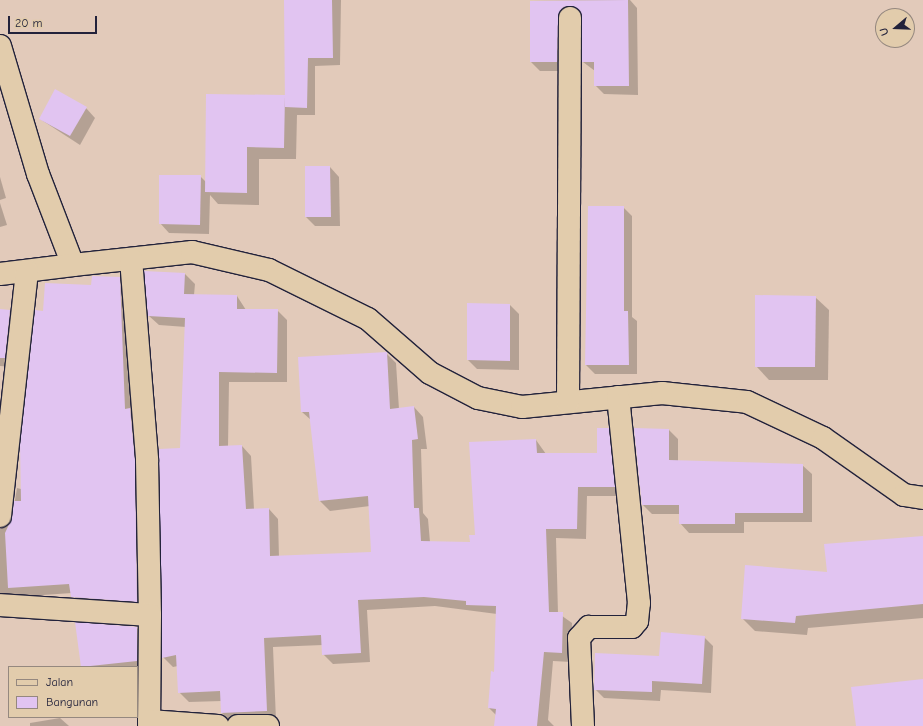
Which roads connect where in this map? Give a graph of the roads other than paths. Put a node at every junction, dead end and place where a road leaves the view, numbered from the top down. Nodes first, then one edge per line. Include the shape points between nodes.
1 (570, 18) dead end
2 (0, 46) edge
3 (131, 259) junction
4 (73, 265) junction
5 (27, 271) junction
6 (0, 274) edge
7 (618, 397) junction
8 (568, 402) junction
9 (923, 498) edge
10 (0, 516) edge
11 (0, 605) edge
12 (150, 615) junction
13 (149, 724) edge
14 (218, 726) edge
15 (238, 726) edge
16 (268, 726) edge
17 (583, 726) edge

1 - 8 street
2 - 4 street via 38,174
3 - 4 street
3 - 8 street via 192,252 269,270 368,319 430,373 478,398 522,406
3 - 12 street via 147,460
4 - 5 street
5 - 6 street
5 - 10 street
7 - 8 street
7 - 9 street via 662,393 747,402 823,438 904,495
7 - 17 street via 639,603 637,621 623,630 589,627 579,638
11 - 12 street
12 - 13 street
13 - 14 street
15 - 16 street

